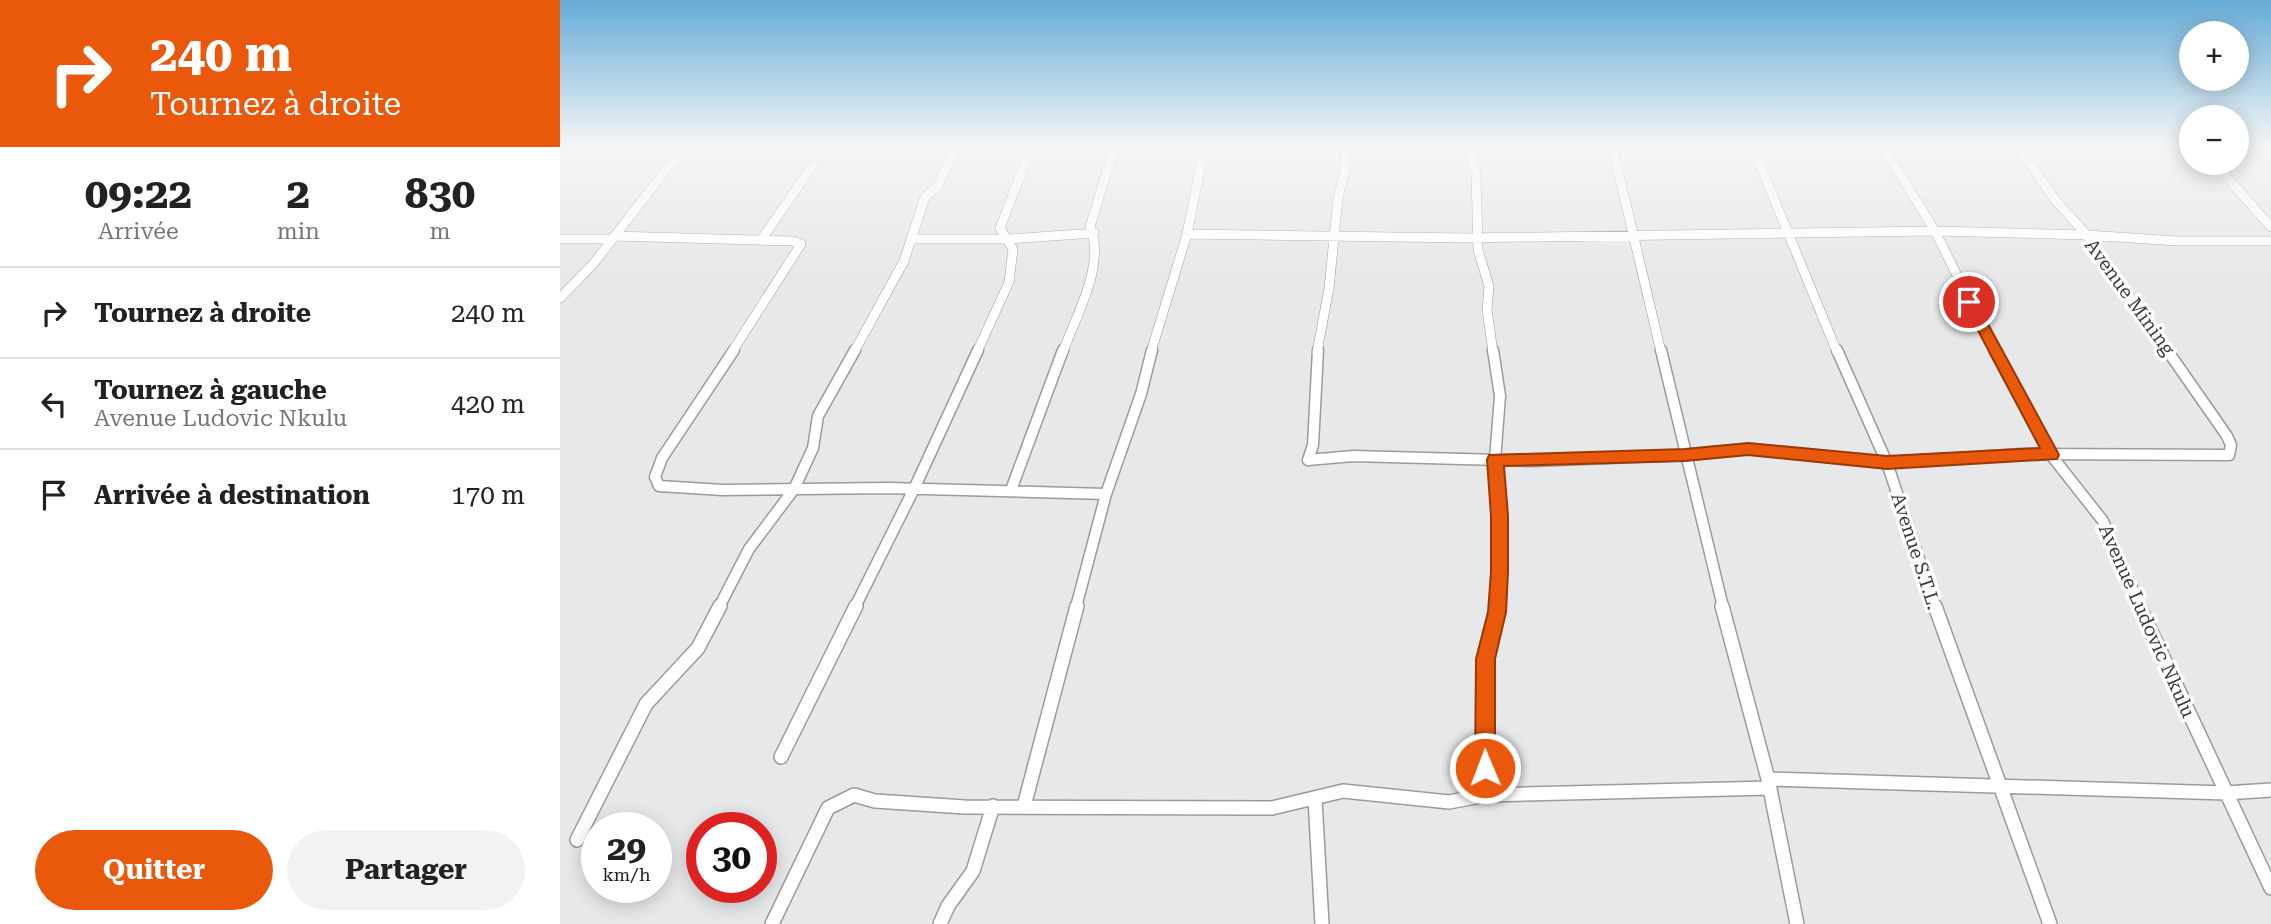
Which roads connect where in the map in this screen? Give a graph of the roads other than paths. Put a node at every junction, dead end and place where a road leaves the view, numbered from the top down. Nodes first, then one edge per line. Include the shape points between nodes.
1 (654, 188) edge
2 (797, 188) edge
3 (935, 188) edge
4 (1015, 188) edge
5 (1101, 188) edge
6 (1196, 188) edge
7 (1340, 188) edge
8 (1477, 188) edge
9 (1622, 188) edge
10 (1770, 188) edge
11 (1908, 188) edge
12 (2047, 188) edge
13 (2236, 188) edge
14 (2271, 227) edge
15 (1788, 232) junction
16 (1934, 232) junction
17 (1094, 233) junction
18 (1187, 234) junction
19 (1633, 235) junction
20 (2087, 235) junction
21 (1335, 236) junction
22 (612, 238) junction
23 (1479, 238) junction
24 (560, 239) edge
25 (911, 239) junction
26 (1009, 239) junction
27 (761, 240) junction
28 (2271, 241) edge
29 (560, 298) edge
30 (1685, 455) junction
31 (2051, 455) junction
32 (1495, 460) junction
33 (1887, 463) junction
34 (793, 489) junction
35 (914, 489) junction
36 (1012, 490) junction
37 (1106, 494) junction
38 (782, 757) dead end
39 (1769, 783) junction
40 (1998, 786) junction
41 (2271, 790) edge
42 (2226, 793) junction
43 (1488, 794) junction
44 (1315, 799) junction
45 (993, 806) junction
46 (1024, 806) junction
47 (577, 840) dead end
48 (2271, 888) edge
49 (772, 924) edge
50 (940, 924) edge
51 (1322, 924) edge
52 (1797, 924) edge
53 (2050, 924) edge

1 - 22 street
2 - 27 street
3 - 25 street via 925,197
4 - 26 street via 1000,228
5 - 17 street via 1090,226
6 - 18 street
7 - 21 street
8 - 23 street
9 - 19 street
10 - 15 street, Avenue S.T.L.
11 - 16 street, Avenue Ludovic Nkulu
12 - 20 street, Avenue Mining
13 - 14 street
15 - 16 street
15 - 19 street
15 - 33 street, Avenue S.T.L.
16 - 20 street
16 - 31 street, Avenue Ludovic Nkulu
17 - 26 street
17 - 36 street via 1092,273
18 - 21 street
18 - 37 street via 1141,394
19 - 23 street
19 - 30 street
20 - 28 street
20 - 31 street, Avenue Mining via 2227,436 2230,455
21 - 23 street
21 - 32 street via 1318,341 1313,445 1308,460 1353,456
22 - 24 street
22 - 27 street
22 - 29 street
23 - 32 street via 1489,286 1487,310 1500,396
25 - 26 street
25 - 34 street via 904,261 818,416 813,447
26 - 35 street via 1013,249 1009,282
27 - 34 street via 801,244 662,458 655,477 659,486 677,489
30 - 32 street
30 - 33 street via 1748,449
30 - 39 street
31 - 33 street
31 - 42 street, Avenue Ludovic Nkulu via 2103,521
32 - 43 street via 1500,572 1486,659 1484,781
33 - 40 street, Avenue S.T.L.
34 - 35 street
34 - 47 street via 749,549 698,648 646,704
35 - 36 street
35 - 38 street
36 - 37 street
37 - 46 street
39 - 40 street
39 - 43 street
39 - 52 street
40 - 42 street
40 - 53 street, Avenue S.T.L.
41 - 42 street
42 - 48 street, Avenue Ludovic Nkulu
43 - 44 street via 1449,802 1343,791
44 - 46 street via 1272,808
44 - 51 street
45 - 46 street
45 - 49 street via 885,802 854,794 828,808
45 - 50 street via 973,871

